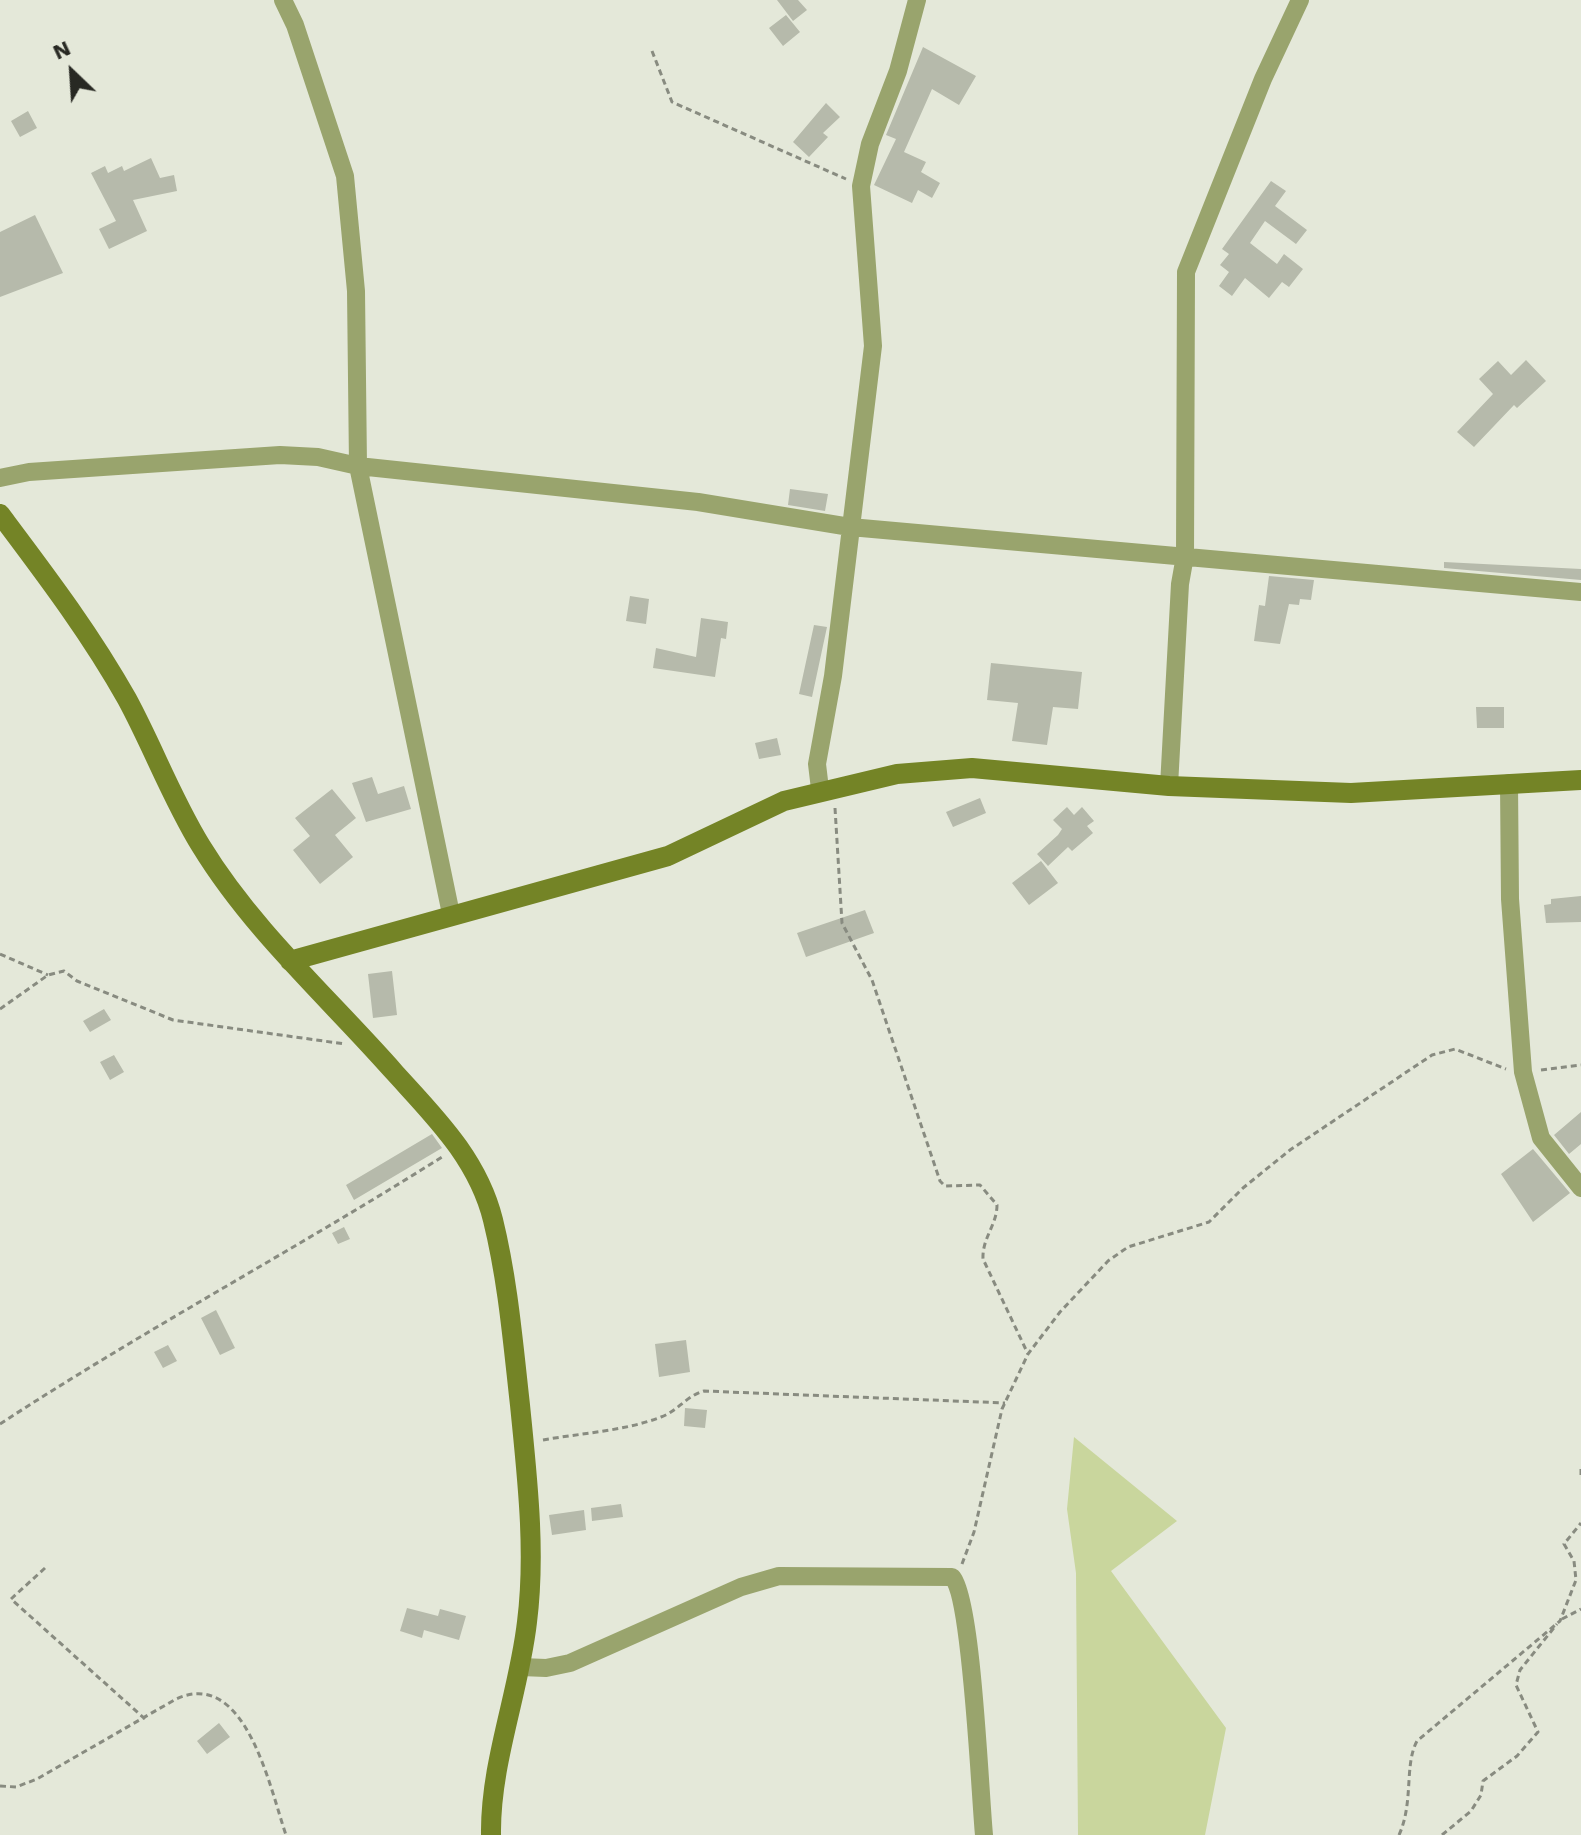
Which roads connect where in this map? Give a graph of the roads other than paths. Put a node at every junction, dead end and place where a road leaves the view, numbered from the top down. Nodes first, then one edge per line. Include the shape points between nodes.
1 (283, 0) edge
2 (917, 0) edge
3 (1300, 0) edge
4 (358, 466) junction
5 (0, 478) edge
6 (0, 514) edge
7 (850, 527) junction
8 (1185, 556) junction
9 (1581, 592) edge
10 (1581, 780) edge
11 (1509, 783) junction
12 (1169, 786) junction
13 (827, 788) junction
14 (451, 914) junction
15 (290, 961) junction
16 (1581, 1188) edge
17 (521, 1667) junction
18 (491, 1835) edge
19 (984, 1835) edge

1 - 4 street via 345,176 356,291
2 - 7 street via 861,186 873,346
3 - 8 street via 1186,272
4 - 5 street via 280,455
4 - 7 street via 698,502
4 - 14 street
6 - 15 street via 101,654 200,845
7 - 8 street
7 - 13 street via 817,764
8 - 9 street
8 - 12 street
10 - 11 street
11 - 12 street via 1351,793
11 - 16 street via 1510,899 1523,1072 1541,1138
12 - 13 street via 972,768 897,774
13 - 14 street via 784,801 668,856
14 - 15 street
15 - 17 street via 430,1109 459,1146 486,1196 511,1318 524,1443 529,1551
17 - 18 street via 495,1787
17 - 19 street via 570,1663 741,1587 779,1576 952,1577 959,1584 968,1642

